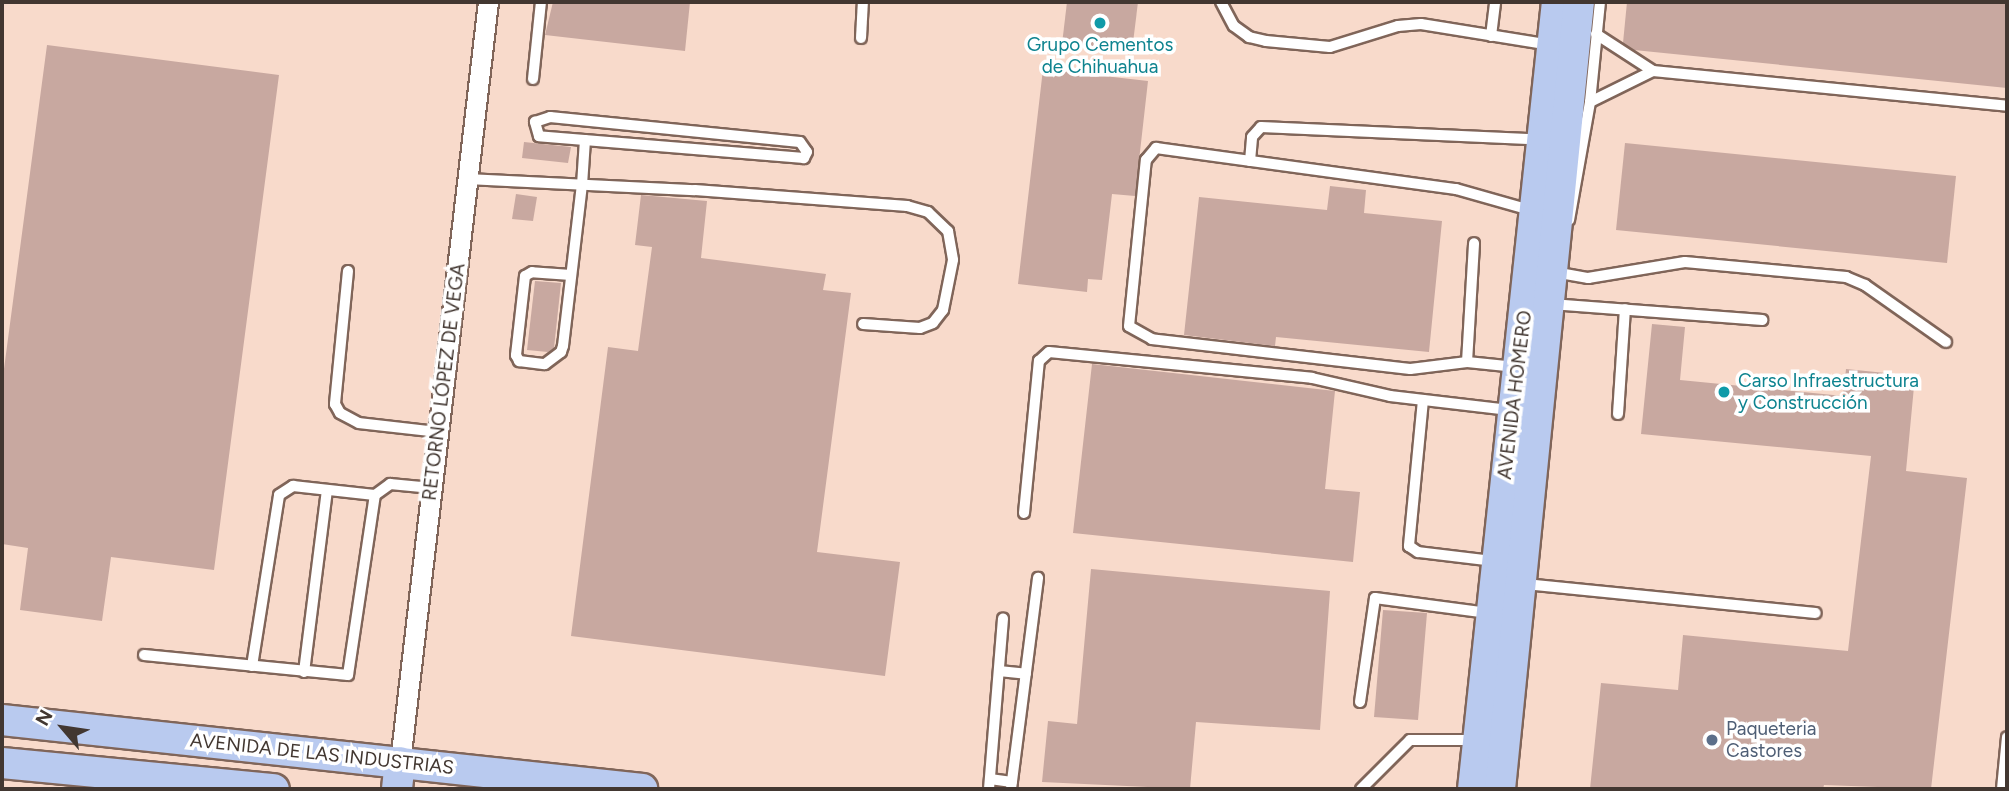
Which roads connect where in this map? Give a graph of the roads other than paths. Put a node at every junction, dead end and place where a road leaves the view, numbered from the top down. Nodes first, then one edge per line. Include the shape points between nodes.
1 (488, 2) edge
2 (541, 2) edge
3 (863, 2) edge
4 (1221, 2) edge
5 (1495, 2) edge
6 (1557, 2) edge
7 (1579, 2) edge
8 (1600, 2) edge
9 (1539, 31) dead end
10 (1596, 34) junction
11 (1491, 36) junction
12 (861, 38) dead end
13 (1538, 43) junction
14 (1536, 56) dead end
15 (1653, 71) junction
16 (533, 79) dead end
17 (1590, 102) junction
18 (2007, 106) edge
19 (1530, 122) dead end
20 (1528, 139) junction
21 (585, 140) junction
22 (1250, 161) junction
23 (467, 179) junction
24 (582, 185) junction
25 (1543, 241) junction
26 (1474, 243) dead end
27 (348, 271) dead end
28 (571, 275) junction
29 (1550, 304) junction
30 (1625, 309) junction
31 (1762, 320) dead end
32 (863, 324) dead end
33 (1946, 342) dead end
34 (1467, 362) junction
35 (1518, 368) junction
36 (1423, 400) junction
37 (1513, 411) junction
38 (1618, 414) dead end
39 (438, 432) junction
40 (432, 488) junction
41 (327, 490) junction
42 (375, 495) junction
43 (1024, 513) dead end
44 (1497, 561) junction
45 (1038, 578) dead end
46 (1521, 583) junction
47 (1491, 613) junction
48 (1816, 613) dead end
49 (1003, 619) dead end
50 (144, 655) dead end
51 (252, 666) junction
52 (999, 671) junction
53 (304, 672) junction
54 (1026, 674) junction
55 (1360, 702) dead end
56 (2, 720) edge
57 (2007, 737) edge
58 (1478, 740) junction
59 (2, 763) edge
60 (398, 776) edge
61 (989, 784) edge
62 (1012, 786) edge
63 (274, 789) edge
64 (642, 789) edge
65 (1361, 789) edge
66 (1473, 789) edge
67 (1500, 789) edge
68 (2002, 789) edge

1 - 23 street, RETORNO LÓPEZ DE VEGA
2 - 16 lane
3 - 12 lane
4 - 11 lane via 1234,26 1249,37 1315,48 1411,24
5 - 11 lane
6 - 25 main road, AVENIDA HOMERO
7 - 25 main road, AVENIDA HOMERO
8 - 10 lane
9 - 13 lane
10 - 15 lane
10 - 17 lane
11 - 13 lane
13 - 14 lane
15 - 17 lane
15 - 18 lane
17 - 25 lane via 1573,208
19 - 20 lane
20 - 22 lane via 1261,127 1252,137
20 - 25 lane
21 - 21 lane via 804,158 807,152 800,142 550,117 535,122 539,136
21 - 24 lane
22 - 25 lane via 1456,189
22 - 34 lane via 1156,148 1148,154 1131,329 1152,339 1410,369 1434,370
23 - 24 lane
23 - 39 street, RETORNO LÓPEZ DE VEGA
24 - 28 lane
24 - 32 lane via 907,206 928,212 948,231 953,260 943,310 933,323 920,328
25 - 29 main road, AVENIDA HOMERO
25 - 33 lane via 1588,278 1685,262 1846,277 1865,285
25 - 35 main road, AVENIDA HOMERO
26 - 34 lane
27 - 39 lane via 335,404 340,413 359,423
28 - 28 lane via 535,271 525,276 516,355 522,362 545,364 561,352
29 - 30 lane
29 - 46 main road, AVENIDA HOMERO
30 - 31 lane
30 - 38 lane
34 - 35 lane
35 - 37 main road, AVENIDA HOMERO
36 - 37 lane
36 - 43 lane via 1303,377 1049,352 1039,361
36 - 44 lane via 1409,546 1418,552
37 - 44 main road, AVENIDA HOMERO
39 - 40 street, RETORNO LÓPEZ DE VEGA
40 - 42 lane via 390,484
40 - 60 street, RETORNO LÓPEZ DE VEGA
41 - 42 lane
41 - 51 lane via 293,486 279,495
41 - 53 lane
42 - 53 lane via 351,671 344,676
44 - 47 main road, AVENIDA HOMERO
45 - 54 lane
46 - 48 lane
46 - 67 main road, AVENIDA HOMERO
47 - 55 lane via 1375,598
47 - 58 main road, AVENIDA HOMERO
49 - 52 lane
50 - 51 lane
51 - 53 lane
52 - 54 lane
52 - 61 lane
54 - 62 lane
56 - 60 main road, AVENIDA DE LAS INDUSTRIAS
57 - 68 lane
58 - 65 lane via 1410,740
58 - 66 main road, AVENIDA HOMERO
59 - 63 main road, AVENIDA DE LAS INDUSTRIAS
60 - 64 main road, AVENIDA DE LAS INDUSTRIAS
61 - 62 lane

